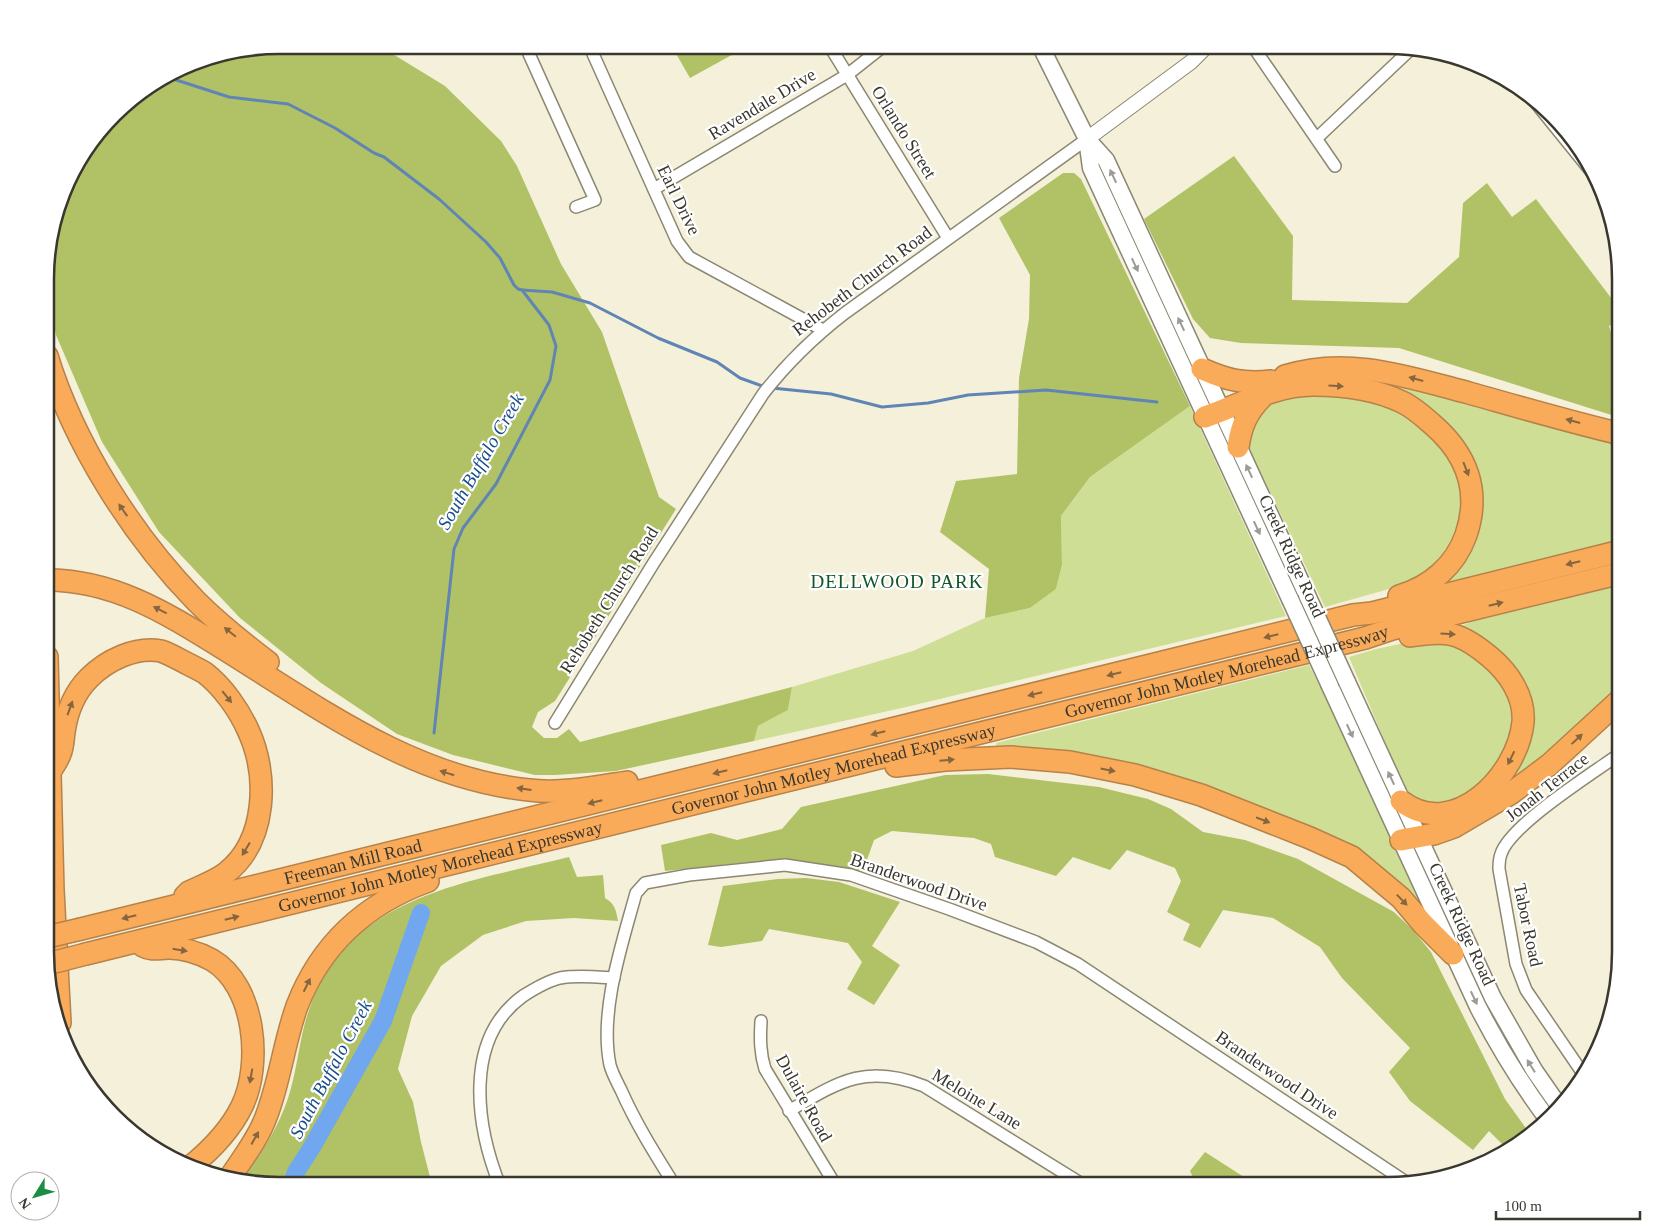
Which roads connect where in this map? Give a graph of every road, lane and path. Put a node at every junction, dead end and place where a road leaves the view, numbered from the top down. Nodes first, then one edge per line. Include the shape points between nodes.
1 (529, 54) edge
2 (593, 54) edge
3 (834, 54) edge
4 (874, 54) edge
5 (1044, 54) edge
6 (1199, 54) edge
7 (1258, 54) edge
8 (1405, 54) edge
9 (847, 75) junction
10 (1316, 138) junction
11 (1087, 139) junction
12 (1335, 166) dead end
13 (654, 189) junction
14 (576, 207) dead end
15 (948, 238) junction
16 (823, 330) junction
17 (1202, 369) junction
18 (54, 374) edge
19 (1267, 388) junction
20 (1211, 409) junction
21 (1612, 432) edge
22 (1238, 447) junction
23 (1612, 553) edge
24 (1612, 575) edge
25 (54, 580) edge
26 (1353, 616) junction
27 (1365, 638) junction
28 (1612, 706) edge
29 (555, 724) dead end
30 (381, 744) junction
31 (1612, 759) edge
32 (865, 762) junction
33 (54, 765) edge
34 (659, 786) junction
35 (1401, 801) junction
36 (1410, 839) junction
37 (1501, 854) joint
38 (448, 865) junction
39 (176, 905) junction
40 (54, 909) edge
41 (54, 935) edge
42 (134, 942) junction
43 (1454, 954) junction
44 (54, 962) edge
45 (614, 978) junction
46 (59, 1000) edge
47 (761, 1021) dead end
48 (1580, 1069) edge
49 (1556, 1101) edge
50 (789, 1111) junction
51 (1543, 1114) edge
52 (195, 1161) edge
53 (233, 1173) edge
54 (498, 1177) edge
55 (669, 1177) edge
56 (830, 1177) edge
57 (1071, 1177) edge
58 (1398, 1177) edge

1 - 14 street via 595,200
2 - 13 street, Earl Drive
3 - 9 street, Orlando Street
4 - 9 street, Ravendale Drive
5 - 11 main road, Creek Ridge Road
6 - 11 street, Rehobeth Church Road
7 - 10 street
8 - 10 street
9 - 13 street, Ravendale Drive
9 - 15 street, Orlando Street
10 - 12 street
11 - 15 street, Rehobeth Church Road
17 -> 11 main road, Creek Ridge Road via 1106,160
11 -> 20 main road, Creek Ridge Road via 1091,168
13 - 16 street, Earl Drive via 677,241 689,256
15 - 16 street, Rehobeth Church Road
16 - 29 street, Rehobeth Church Road via 780,372 763,394
17 - 19 highway via 1223,378
17 - 20 main road, Creek Ridge Road
30 -> 18 highway via 249,647 170,573 117,502 92,460
19 - 20 highway
21 -> 19 highway via 1392,373 1346,367 1287,375
19 - 22 highway via 1244,420
19 -> 26 highway via 1352,387 1402,402 1441,432 1462,458 1468,473 1473,504 1460,551 1430,581 1409,593 1368,606
20 - 22 main road, Creek Ridge Road
20 -> 36 main road, Creek Ridge Road, bridge via 1330,686
35 -> 22 main road, Creek Ridge Road, bridge
23 -> 26 highway, Governor John Motley Morehead Expressway via 1372,614
27 -> 24 highway, Governor John Motley Morehead Expressway
30 -> 25 highway via 162,611 121,593
26 -> 34 highway, Governor John Motley Morehead Expressway
27 - 32 highway, Governor John Motley Morehead Expressway
27 -> 35 highway via 1430,633 1458,635 1474,643 1507,674 1520,704 1523,721 1514,756 1501,777 1480,797 1447,814 1420,811
36 -> 28 highway via 1454,827 1510,794 1549,765
34 -> 30 highway via 638,781 587,788 530,790 441,771
31 - 37 street, Jonah Terrace via 1540,811 1510,839
32 - 38 highway, Governor John Motley Morehead Expressway
32 -> 43 highway via 881,768 1011,757 1060,761 1134,775 1201,795 1352,857 1401,898
33 -> 39 highway via 61,752 72,701 88,679 109,662 139,651 163,652 205,673 229,698 249,731 255,750 260,816 256,830 238,861 226,874 189,892
34 -> 39 highway, Freeman Mill Road
35 - 36 main road, Creek Ridge Road
36 - 43 main road, Creek Ridge Road
49 -> 36 main road, Creek Ridge Road via 1493,998
37 - 48 street, Tabor Road via 1499,869 1516,964 1526,990
42 -> 38 highway, Governor John Motley Morehead Expressway
53 -> 38 highway via 265,1119 297,1007 318,964 365,914 390,897 431,880
39 -> 41 highway, Freeman Mill Road, bridge
40 - 46 highway
42 - 44 highway, Governor John Motley Morehead Expressway, bridge
42 -> 52 highway via 150,949 195,952 222,967 244,1000 252,1030 251,1078 244,1100 225,1135
43 -> 51 main road, Creek Ridge Road via 1501,1050
45 - 54 street via 559,978 535,988 511,1004 494,1026 481,1066 479,1094 483,1124
45 - 55 street, Branderwood Drive via 609,1009 610,1066 633,1118
45 - 58 street, Branderwood Drive via 636,893 645,883 785,865 851,875 1036,942 1078,964
47 - 50 street, Dulaire Road via 761,1056 765,1069
50 - 56 street, Dulaire Road
50 - 57 street, Meloine Lane via 849,1079 873,1075 897,1077 924,1086

